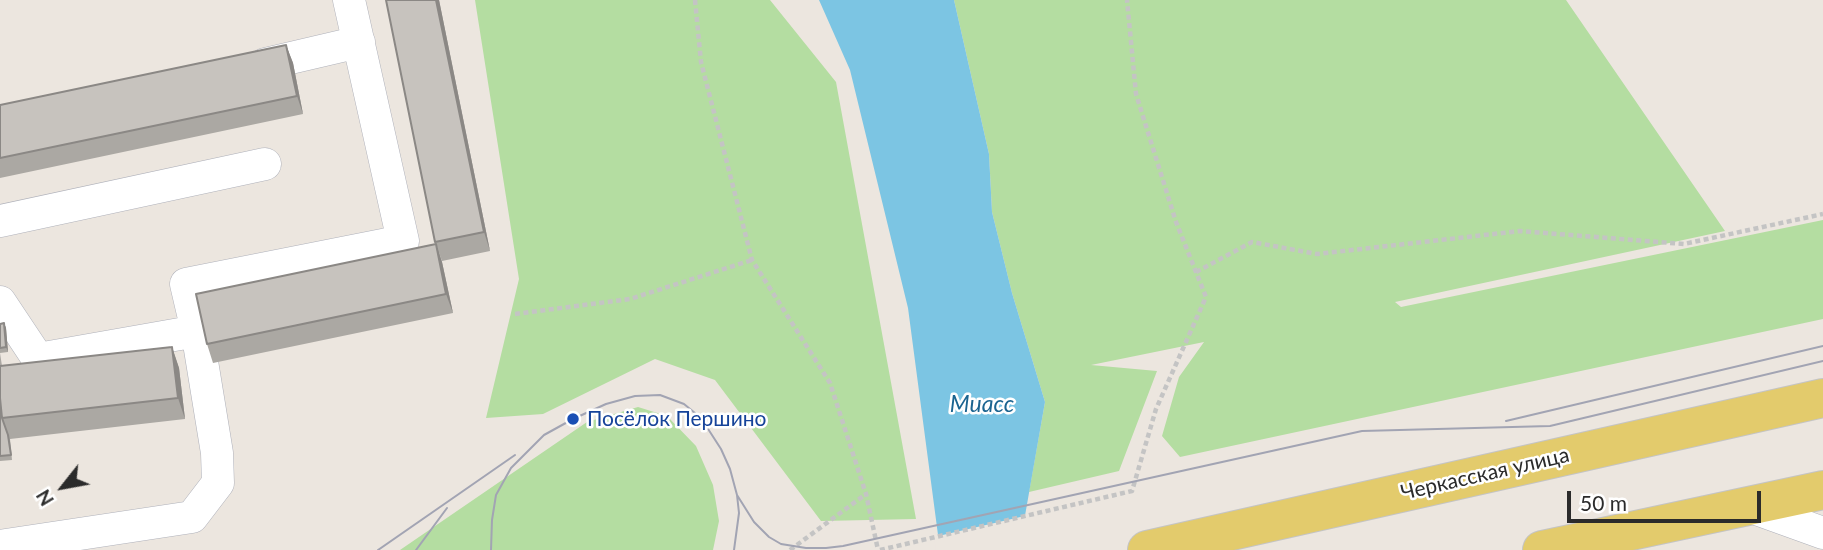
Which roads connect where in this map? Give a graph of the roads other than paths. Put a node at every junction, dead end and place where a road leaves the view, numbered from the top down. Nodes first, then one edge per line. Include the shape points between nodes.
1 (349, 0) edge
2 (359, 42) junction
3 (265, 64) edge
4 (265, 164) dead end
5 (0, 220) edge
6 (0, 302) edge
7 (197, 331) junction
8 (1823, 398) edge
9 (1823, 490) edge
10 (1748, 506) junction
11 (1823, 533) edge
12 (1590, 545) edge
13 (0, 546) edge
14 (1147, 550) edge
15 (1542, 550) edge

1 - 2 lane
2 - 3 lane
2 - 7 lane via 403,242 186,284
4 - 5 lane
6 - 7 lane via 38,359
7 - 13 lane via 218,483 192,517
8 - 14 main road, Черкасская улица
9 - 10 main road
10 - 11 lane
10 - 12 main road
12 - 15 main road

